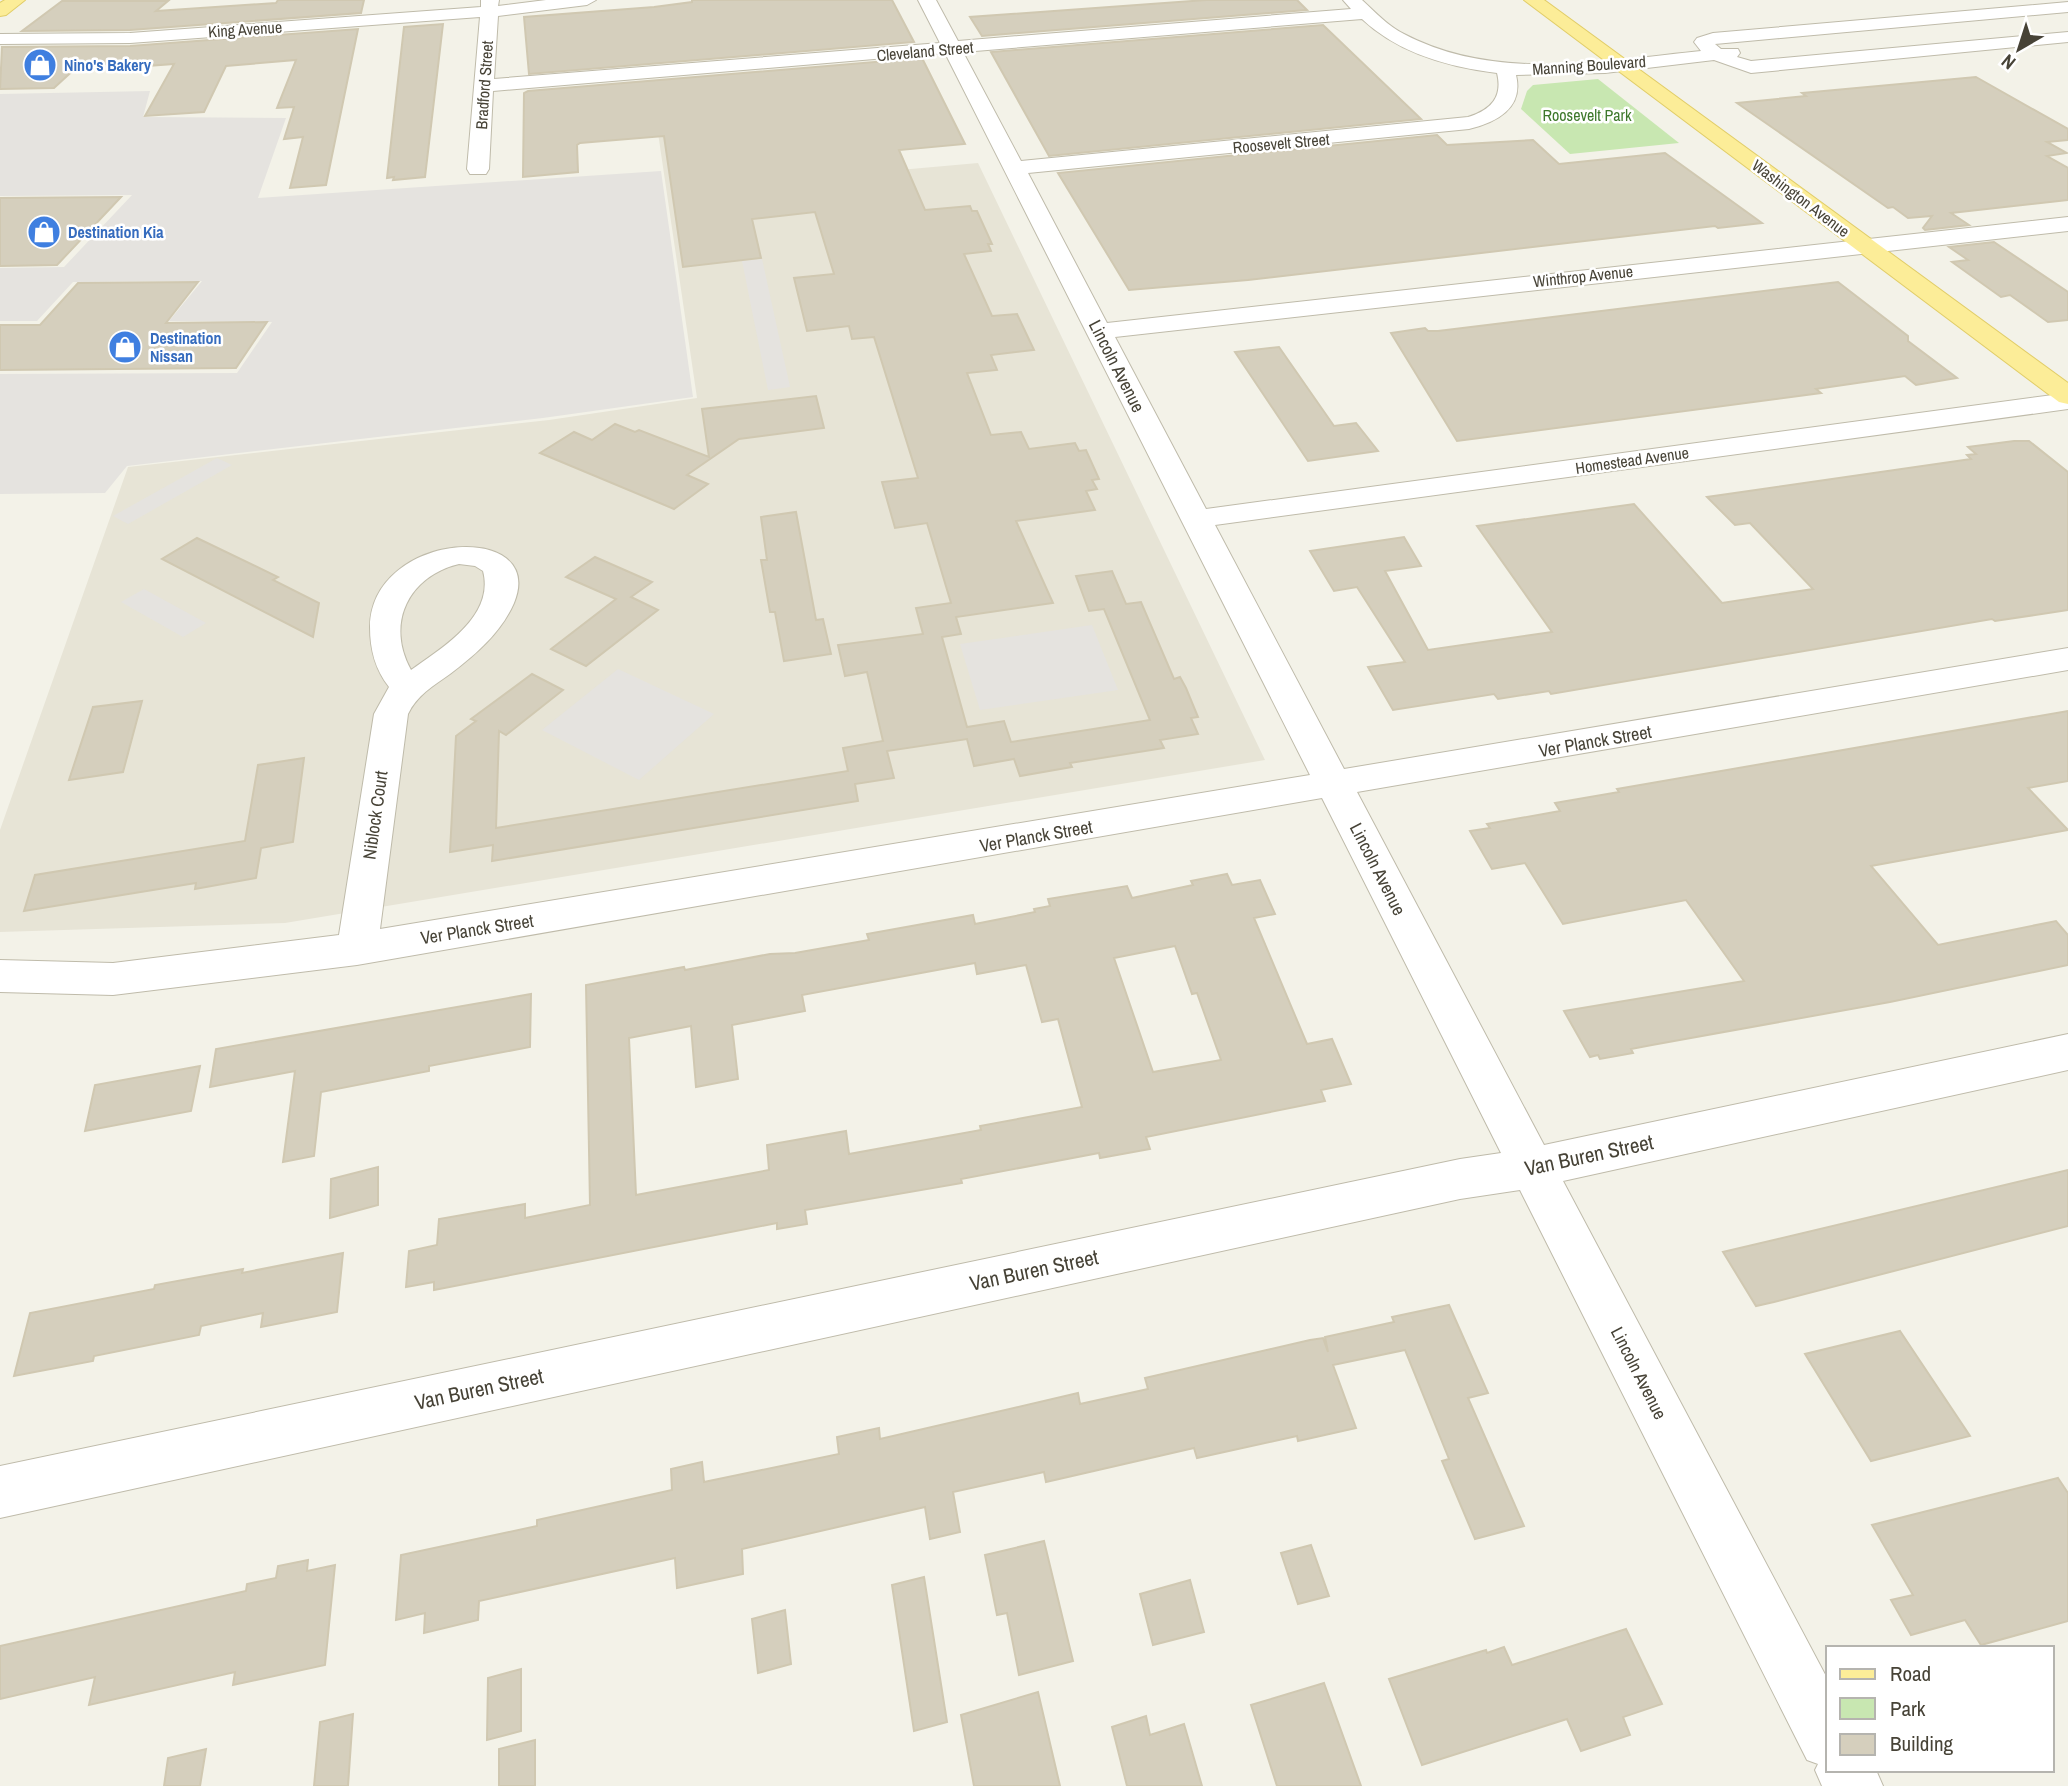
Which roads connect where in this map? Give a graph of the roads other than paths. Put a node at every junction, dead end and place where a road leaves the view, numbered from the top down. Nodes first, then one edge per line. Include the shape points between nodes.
1 (16, 0) edge
2 (587, 0) edge
3 (927, 0) edge
4 (1533, 0) edge
5 (489, 6) edge
6 (1359, 6) edge
7 (2068, 7) edge
8 (0, 11) edge
9 (1998, 13) junction
10 (2068, 21) edge
11 (2022, 25) junction
12 (2068, 37) edge
13 (2049, 38) junction
14 (0, 39) edge
15 (952, 48) junction
16 (1717, 54) junction
17 (1619, 64) junction
18 (1505, 68) junction
19 (483, 86) junction
20 (1014, 168) junction
21 (478, 169) dead end
22 (2068, 224) edge
23 (1866, 247) junction
24 (1099, 331) junction
25 (2068, 399) edge
26 (1196, 519) junction
27 (2068, 659) edge
28 (410, 687) dead end
29 (1335, 785) junction
30 (357, 949) junction
31 (0, 976) edge
32 (2068, 1052) edge
33 (1533, 1168) junction
34 (0, 1492) edge
35 (1826, 1735) edge

1 - 8 main road
2 - 5 street, King Avenue
3 - 15 street, Lincoln Avenue
4 - 17 main road, Washington Avenue
5 - 14 street, King Avenue via 130,38
5 - 19 street, Bradford Street
6 - 15 street, Cleveland Street
6 - 18 street, Manning Boulevard via 1391,34 1418,47
7 - 9 street
9 - 11 street, Manning Boulevard
9 - 16 street via 1703,41
10 - 11 street, Manning Boulevard
11 - 13 street, Manning Boulevard
11 - 16 street, Manning Boulevard
12 - 13 street, Manning Boulevard
13 - 16 street, Manning Boulevard via 1754,67
15 - 19 street, Cleveland Street
15 - 20 street, Lincoln Avenue
16 - 17 street, Manning Boulevard
17 - 18 street, Manning Boulevard via 1536,71
17 - 23 main road, Washington Avenue
18 - 20 street, Roosevelt Street via 1507,101 1494,114 1469,124
19 - 21 street, Bradford Street
20 - 24 street, Lincoln Avenue
22 - 23 street, Winthrop Avenue
23 - 24 street, Winthrop Avenue
23 - 25 main road, Washington Avenue
24 - 26 street, Lincoln Avenue
25 - 26 street, Homestead Avenue
26 - 29 street, Lincoln Avenue
27 - 29 street, Ver Planck Street
28 - 30 street, Niblock Court via 391,713
29 - 30 street, Ver Planck Street
29 - 33 street, Lincoln Avenue
30 - 31 street, Ver Planck Street via 113,979
32 - 33 street, Van Buren Street
33 - 34 street, Van Buren Street via 1460,1179
33 - 35 street, Lincoln Avenue

